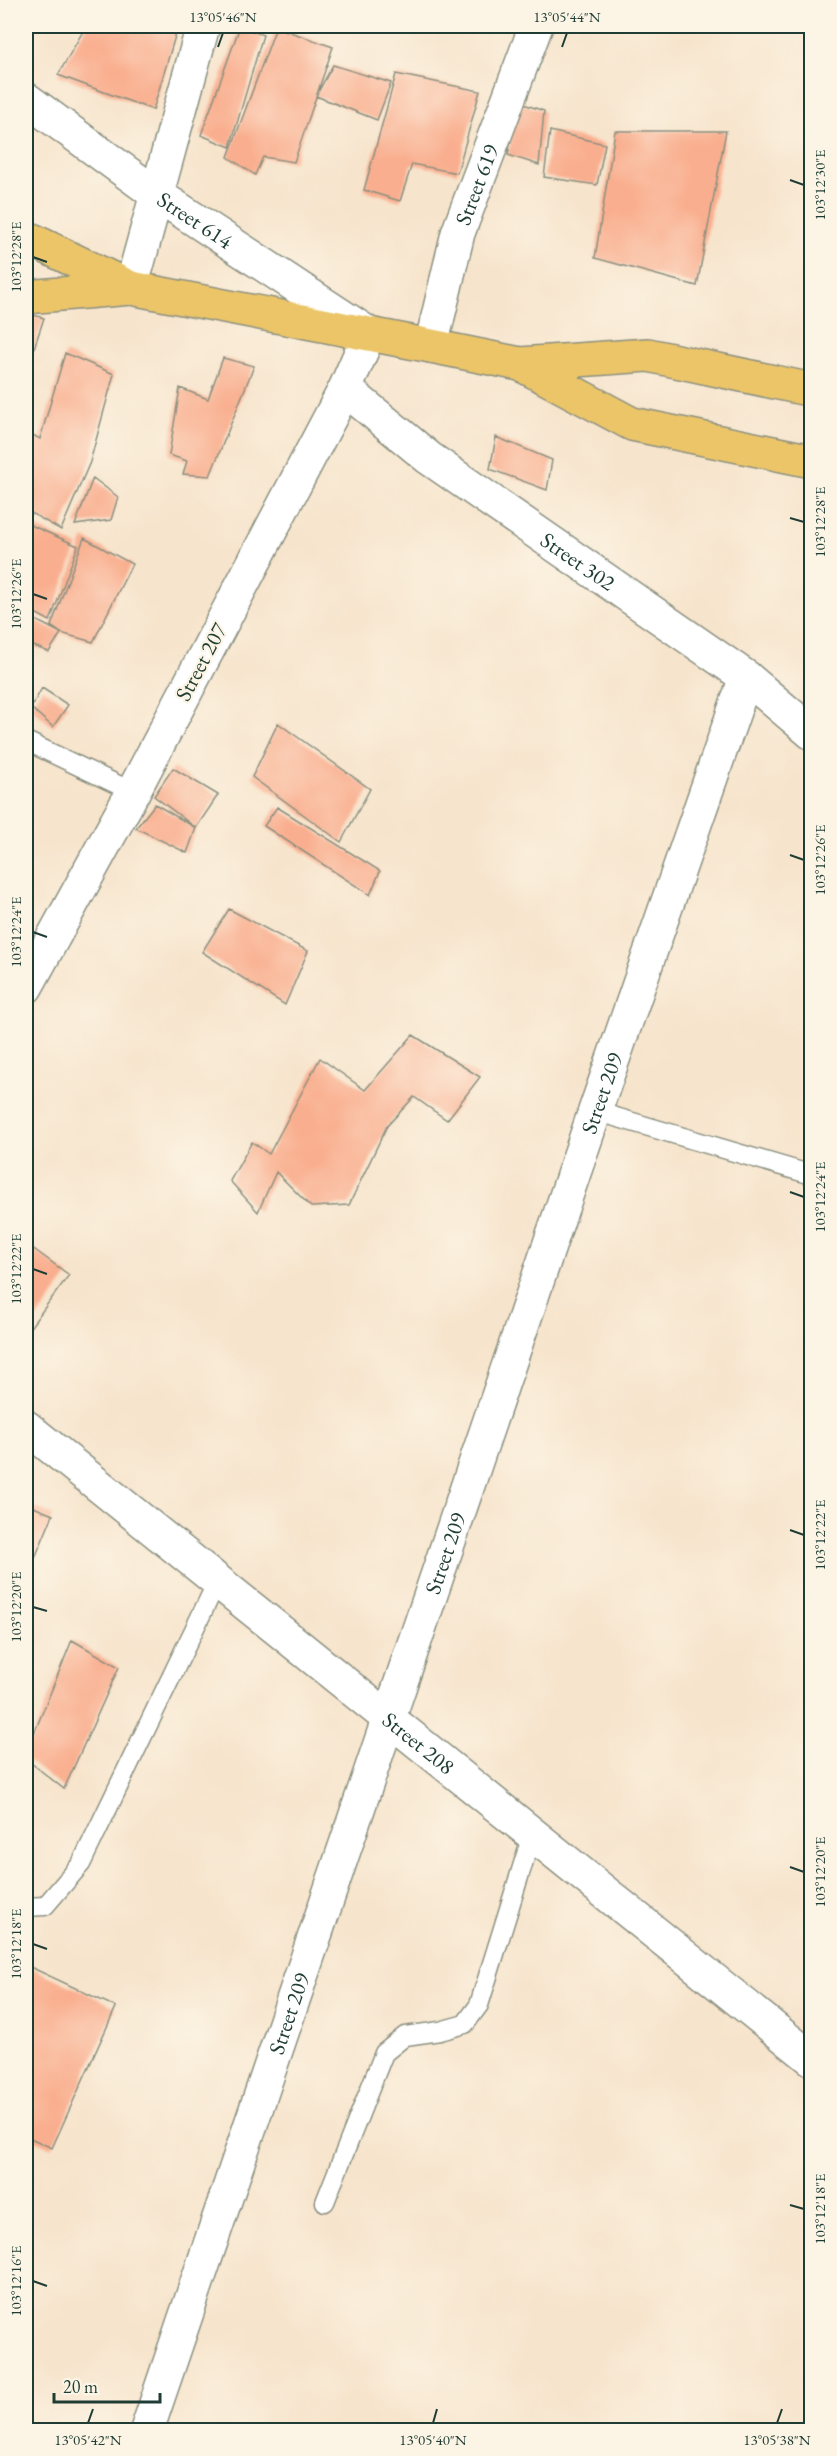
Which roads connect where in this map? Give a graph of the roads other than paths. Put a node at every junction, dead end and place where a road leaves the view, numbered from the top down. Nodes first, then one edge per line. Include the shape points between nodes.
1 (203, 26) edge
2 (536, 26) edge
3 (26, 99) edge
4 (156, 194) junction
5 (26, 237) edge
6 (131, 288) junction
7 (26, 297) edge
8 (369, 334) junction
9 (431, 346) junction
10 (520, 364) junction
11 (345, 389) junction
12 (812, 390) edge
13 (812, 461) edge
14 (746, 677) junction
15 (812, 733) edge
16 (26, 741) edge
17 (133, 792) junction
18 (26, 987) edge
19 (595, 1111) junction
20 (812, 1175) edge
21 (26, 1427) edge
22 (218, 1582) junction
23 (388, 1720) junction
24 (532, 1835) junction
25 (26, 1907) edge
26 (812, 2059) edge
27 (325, 2202) dead end
28 (147, 2430) edge

1 - 4 street
2 - 9 street, Street 619 via 458,233
3 - 4 street, Street 614
4 - 6 street
4 - 8 street, Street 614
5 - 6 main road
6 - 7 main road
6 - 8 main road
8 - 9 main road
8 - 11 street, Street 207
9 - 10 main road
10 - 12 main road via 648,355
10 - 13 main road via 632,424
11 - 14 street, Street 302 via 429,458
11 - 17 street, Street 207
14 - 15 street, Street 302
14 - 19 street, Street 209
16 - 17 lane
17 - 18 street, Street 207
19 - 20 lane
19 - 23 street, Street 209
21 - 22 street, Street 208
22 - 23 street, Street 208
22 - 25 lane via 81,1864 45,1906
23 - 24 street, Street 208
23 - 28 street, Street 209
24 - 26 street, Street 208
24 - 27 lane via 479,2005 465,2024 405,2036 384,2053

